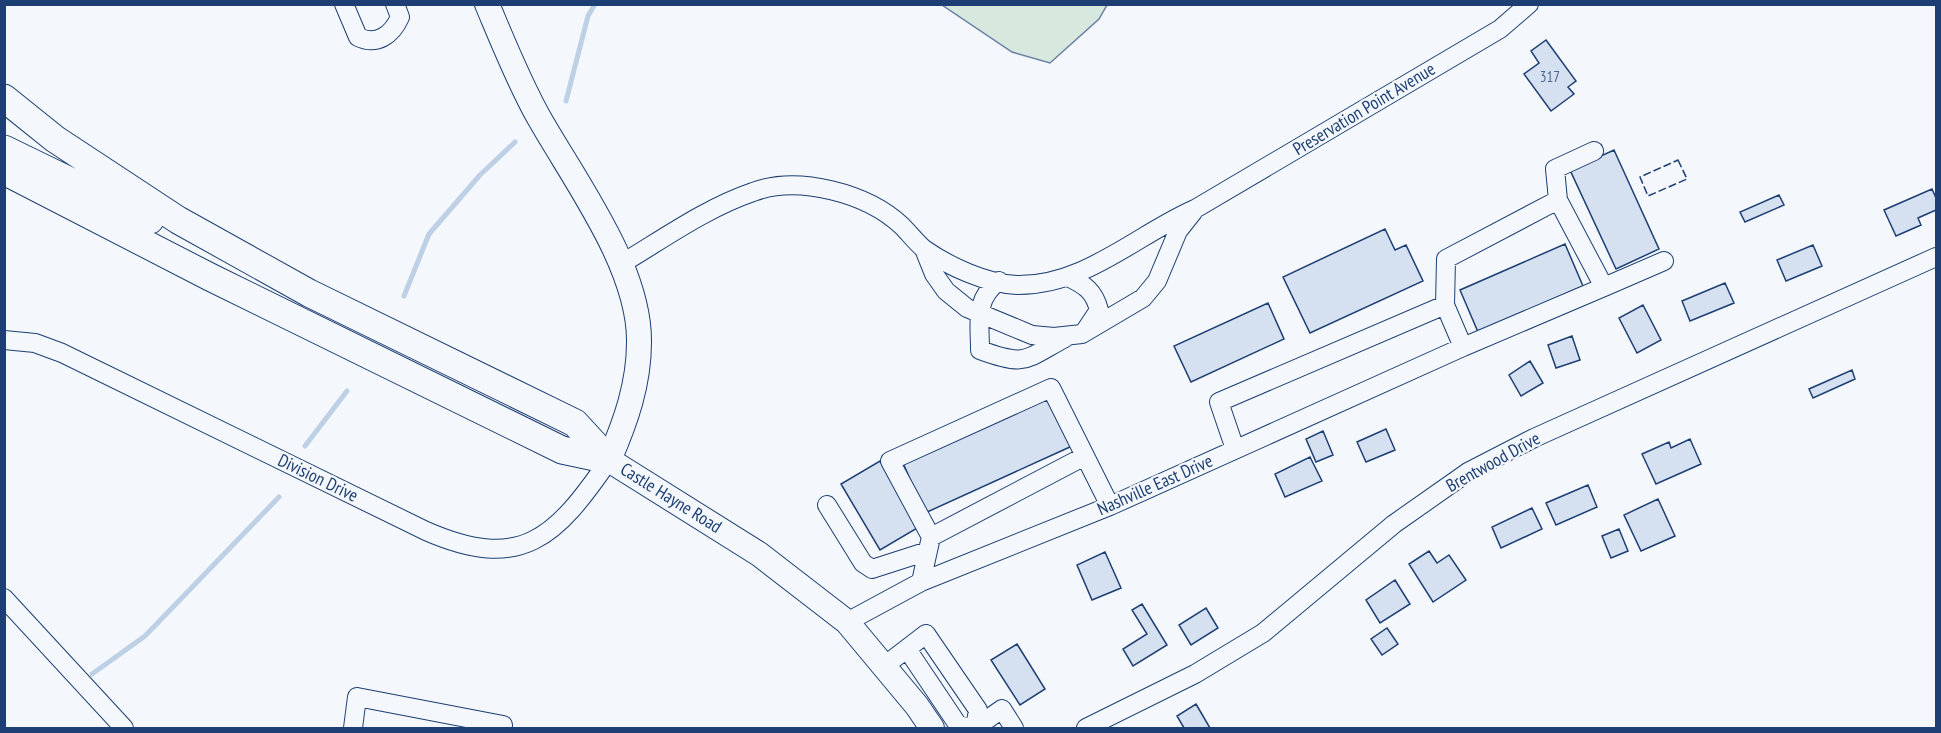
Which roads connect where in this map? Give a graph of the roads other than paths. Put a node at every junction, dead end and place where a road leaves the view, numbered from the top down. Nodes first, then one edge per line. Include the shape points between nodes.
1 (344, 4) edge
2 (395, 4) edge
3 (487, 4) edge
4 (1529, 4) edge
5 (4, 98) edge
6 (4, 149) edge
7 (1594, 151) dead end
8 (4, 171) edge
9 (4, 192) edge
10 (1558, 200) junction
11 (1195, 209) junction
12 (924, 249) junction
13 (1936, 257) edge
14 (1664, 261) dead end
15 (621, 264) junction
16 (210, 277) junction
17 (1068, 277) junction
18 (999, 281) junction
19 (1604, 287) junction
20 (309, 293) junction
21 (1445, 305) junction
22 (980, 314) junction
23 (1076, 335) junction
24 (4, 340) edge
25 (1463, 347) junction
26 (1235, 449) junction
27 (1085, 456) junction
28 (609, 460) junction
29 (827, 504) dead end
30 (1110, 506) junction
31 (929, 544) junction
32 (921, 582) junction
33 (4, 598) edge
34 (847, 622) junction
35 (907, 649) junction
36 (883, 667) junction
37 (508, 728) edge
38 (124, 729) edge
39 (353, 729) edge
40 (932, 729) edge
41 (974, 729) edge
42 (1014, 729) edge
43 (1086, 729) edge

1 - 2 street via 358,37 365,40 387,36 400,17
3 - 15 main road, Castle Hayne Road via 518,79
4 - 11 street, Preservation Point Avenue via 1500,30
5 - 20 highway via 118,182
6 - 20 highway
7 - 10 street via 1555,169
8 - 16 highway
9 - 16 highway
10 - 19 street
10 - 21 street via 1446,259
11 - 17 street, Preservation Point Avenue
11 - 23 street, Preservation Point Avenue via 1178,231 1157,281 1143,298
12 - 15 street, Preservation Point Avenue via 900,224 866,201 832,190 783,186 754,191
12 - 18 street, Preservation Point Avenue via 961,269
12 - 22 street, Preservation Point Avenue via 946,291
13 - 43 street, Brentwood Drive via 1534,438 1468,472 1394,524 1263,633 1195,674
14 - 19 street, Nashville East Drive
15 - 28 main road, Castle Hayne Road via 635,309 639,360 631,405
16 - 28 highway via 562,450
17 - 18 street, Preservation Point Avenue via 1016,285
17 - 23 street via 1086,285 1099,309
18 - 22 street via 986,290
19 - 25 street, Nashville East Drive
20 - 28 highway via 575,423
21 - 25 street
21 - 26 street via 1219,402
22 - 23 street, Preservation Point Avenue via 1032,335
22 - 23 street via 980,350 1006,360 1023,361
24 - 28 street, Division Drive via 35,343 62,352 426,531 481,549 509,549 549,532 569,514
25 - 26 street, Nashville East Drive
26 - 30 street, Nashville East Drive
27 - 30 street
27 - 31 street
27 - 31 street via 1051,388 890,461
28 - 34 main road, Castle Hayne Road via 759,554
29 - 31 street via 863,563 872,569
30 - 32 street, Nashville East Drive
31 - 32 street
32 - 34 street, Nashville East Drive
33 - 38 street
34 - 36 main road, Castle Hayne Road
35 - 36 street
35 - 41 street via 958,725
35 - 41 street via 926,634 978,710
36 - 40 main road, Castle Hayne Road
37 - 39 street via 357,697
41 - 42 street via 1002,709

